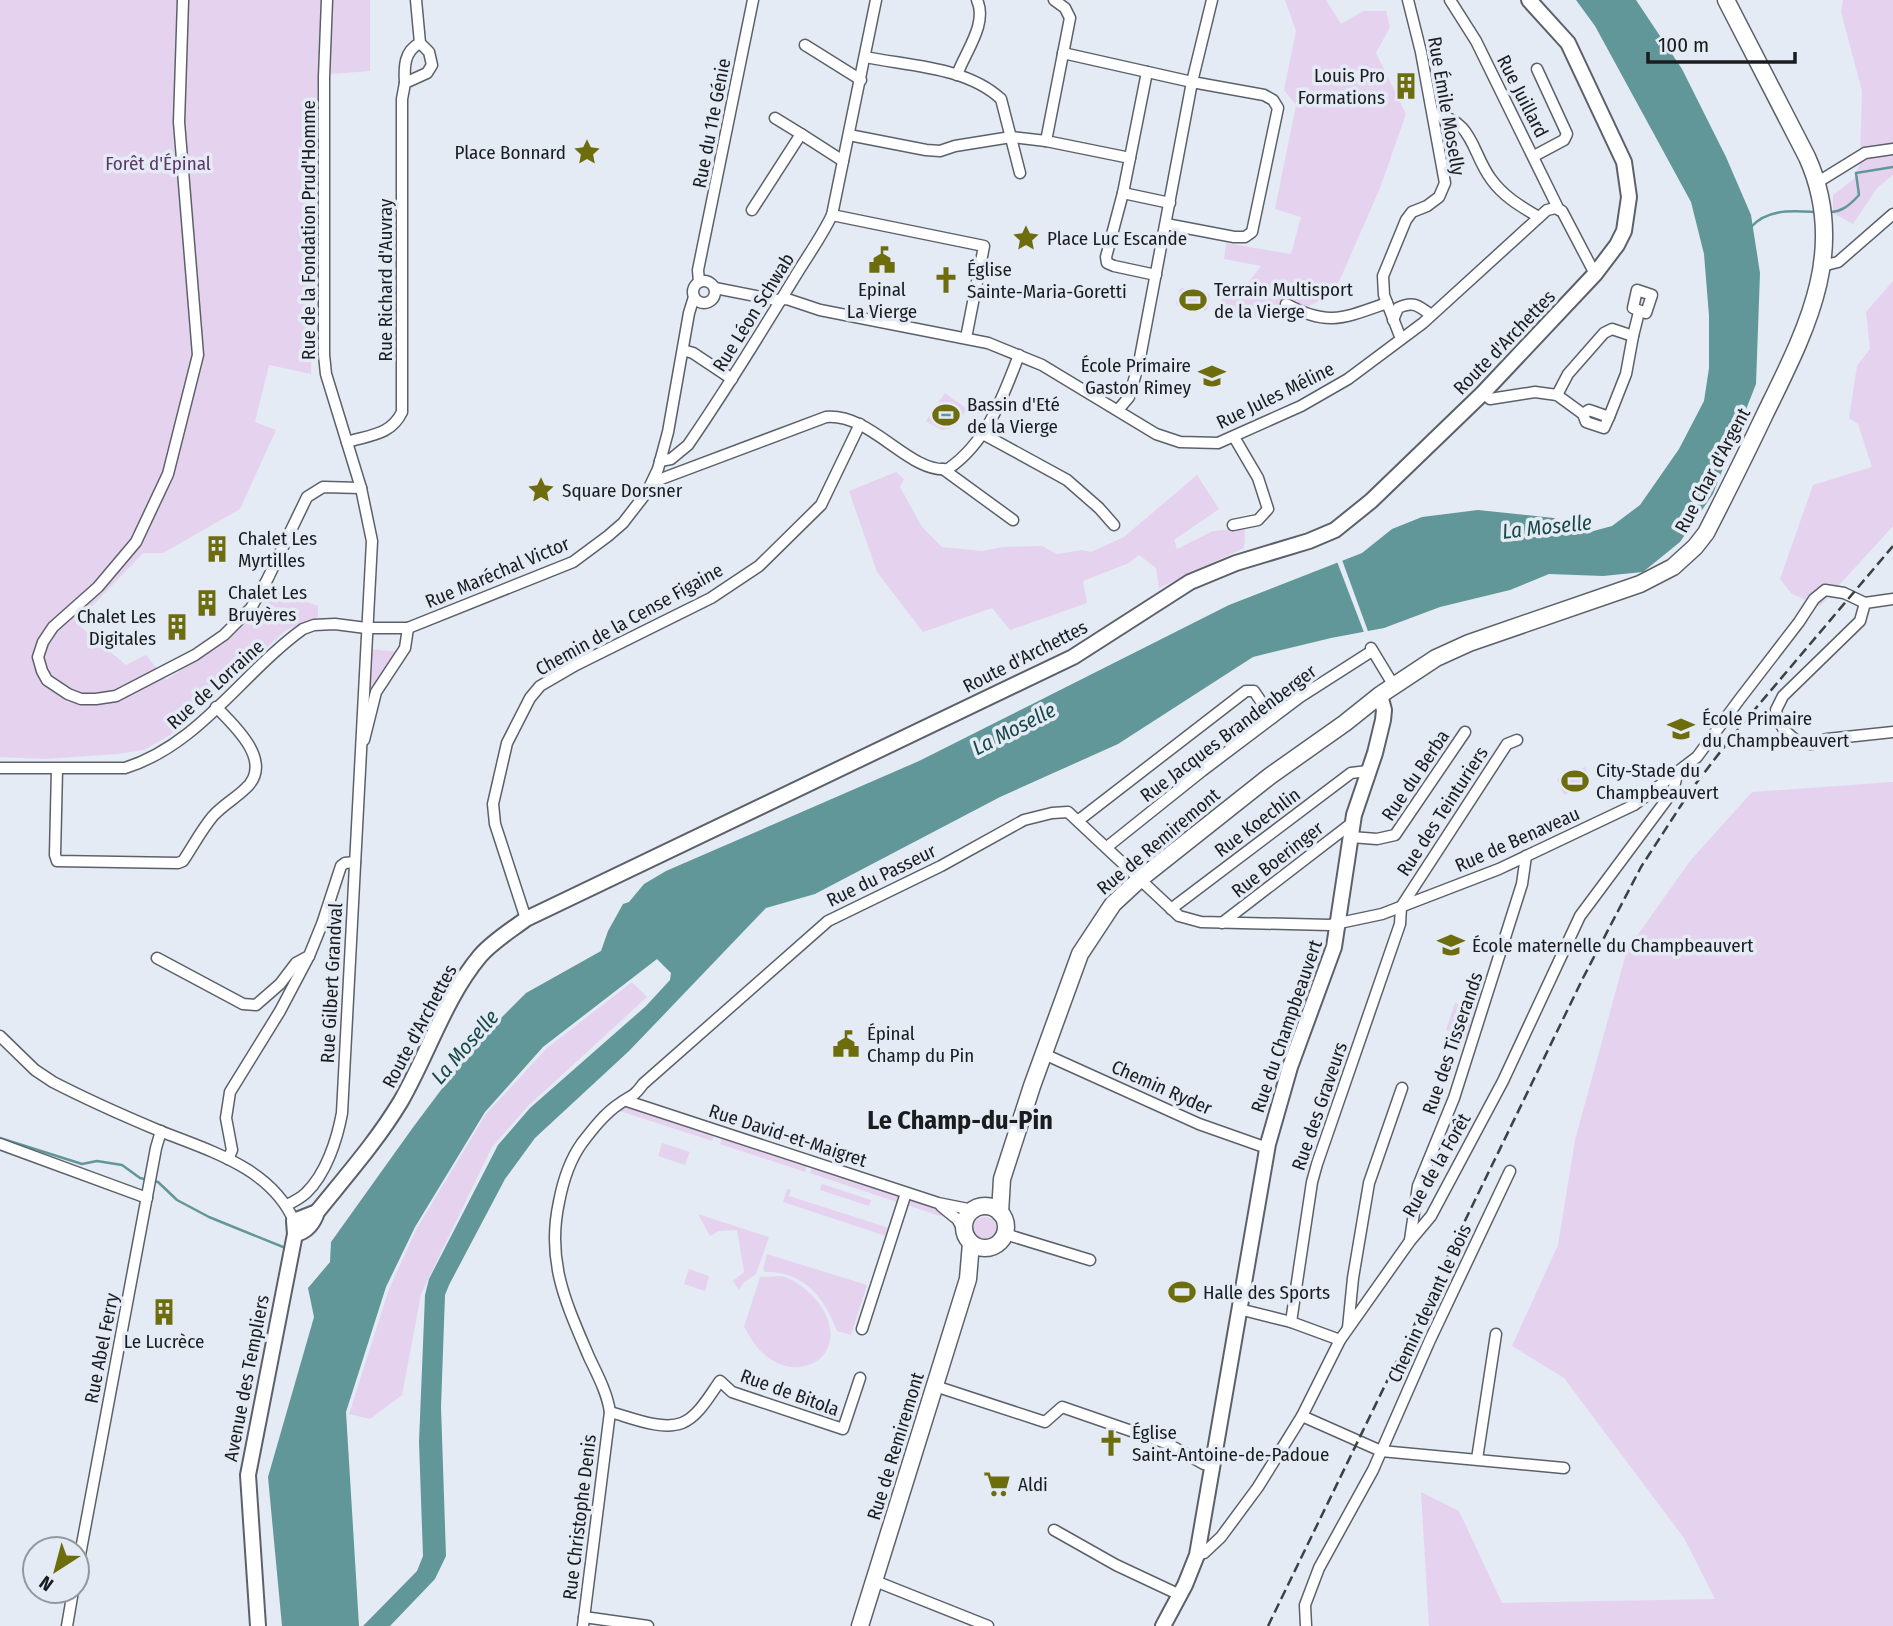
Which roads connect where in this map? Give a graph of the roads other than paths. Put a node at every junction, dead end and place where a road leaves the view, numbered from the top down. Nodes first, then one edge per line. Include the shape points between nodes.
1 (183, 0) edge
2 (327, 0) edge
3 (416, 0) edge
4 (753, 0) edge
5 (876, 0) edge
6 (977, 0) edge
7 (1054, 0) edge
8 (1212, 0) edge
9 (1408, 0) edge
10 (1450, 0) edge
11 (1529, 0) edge
12 (1726, 0) edge
13 (420, 43) junction
14 (805, 45) dead end
15 (1063, 53) junction
16 (865, 57) junction
17 (1537, 69) dead end
18 (1147, 72) junction
19 (957, 75) junction
20 (861, 80) junction
21 (1192, 82) junction
22 (405, 83) junction
23 (1433, 114) junction
24 (775, 118) dead end
25 (801, 134) junction
26 (849, 135) junction
27 (1011, 137) junction
28 (1046, 141) junction
29 (1893, 149) edge
30 (1534, 156) junction
31 (1130, 158) junction
32 (843, 161) junction
33 (1020, 173) dead end
34 (1818, 182) junction
35 (1123, 193) junction
36 (1170, 203) junction
37 (752, 210) dead end
38 (1559, 210) junction
39 (1893, 214) edge
40 (832, 215) junction
41 (1537, 216) junction
42 (1166, 223) junction
43 (1822, 266) junction
44 (1595, 274) junction
45 (1156, 275) junction
46 (709, 287) junction
47 (694, 297) junction
48 (782, 300) junction
49 (1387, 303) junction
50 (705, 304) junction
51 (1286, 304) dead end
52 (1639, 312) dead end
53 (1431, 315) junction
54 (1393, 320) junction
55 (688, 326) junction
56 (1633, 336) junction
57 (966, 338) junction
58 (1401, 339) junction
59 (684, 350) junction
60 (1019, 355) junction
61 (732, 379) junction
62 (1483, 393) junction
63 (1557, 395) junction
64 (1118, 410) junction
65 (860, 424) junction
66 (983, 433) junction
67 (1234, 437) junction
68 (347, 442) junction
69 (660, 461) junction
70 (943, 469) junction
71 (653, 482) junction
72 (361, 488) junction
73 (1013, 520) dead end
74 (1114, 525) dead end
75 (1233, 525) dead end
76 (1893, 600) edge
77 (1865, 603) junction
78 (366, 628) junction
79 (408, 628) junction
80 (1436, 658) joint
81 (382, 680) joint
82 (1387, 690) junction
83 (216, 707) junction
84 (1272, 718) junction
85 (1465, 732) dead end
86 (1893, 732) edge
87 (1517, 740) dead end
88 (363, 744) junction
89 (0, 768) edge
90 (57, 769) junction
91 (1368, 771) junction
92 (1677, 775) junction
93 (1079, 820) junction
94 (1352, 830) junction
95 (1107, 847) junction
96 (1526, 856) junction
97 (355, 863) junction
98 (1140, 879) junction
99 (1401, 907) junction
100 (1171, 909) junction
101 (526, 919) junction
102 (1222, 923) junction
103 (1339, 923) junction
104 (309, 956) junction
105 (157, 958) dead end
106 (1, 1040) edge
107 (1044, 1054) junction
108 (1402, 1088) dead end
109 (627, 1101) junction
110 (161, 1131) junction
111 (0, 1144) edge
112 (1267, 1148) junction
113 (228, 1158) junction
114 (1510, 1171) dead end
115 (1002, 1179) junction
116 (906, 1193) junction
117 (147, 1198) junction
118 (938, 1203) junction
119 (287, 1205) junction
120 (979, 1208) junction
121 (1000, 1213) junction
122 (294, 1228) junction
123 (1005, 1234) junction
124 (969, 1238) junction
125 (1410, 1241) junction
126 (991, 1247) junction
127 (1090, 1260) dead end
128 (968, 1279) junction
129 (1240, 1310) junction
130 (1291, 1322) junction
131 (862, 1329) dead end
132 (1348, 1329) junction
133 (1496, 1334) dead end
134 (1340, 1340) junction
135 (860, 1378) dead end
136 (935, 1386) junction
137 (610, 1412) junction
138 (1302, 1416) junction
139 (1381, 1451) junction
140 (1478, 1459) junction
141 (1214, 1466) junction
142 (1564, 1468) dead end
143 (1054, 1530) dead end
144 (84, 1535) edge
145 (1197, 1555) junction
146 (875, 1581) junction
147 (1180, 1595) junction
148 (71, 1605) edge
149 (584, 1621) edge
150 (67, 1626) edge
151 (258, 1626) edge
152 (648, 1626) edge
153 (860, 1626) edge
154 (988, 1626) edge
155 (1163, 1626) edge
156 (1306, 1626) edge

1 - 72 street via 179,122 198,355 168,474 136,542 43,642 38,657 47,680 81,699 116,696 195,655 225,635 251,608 307,497 323,487
2 - 68 street, Rue de la Fondation Prud'Homme via 324,355
3 - 13 street
4 - 46 street, Rue du 11e Génie via 703,253
5 - 16 street, Rue Léon Schwab
6 - 19 street via 981,10 976,33
7 - 15 street via 1070,18
8 - 21 street
9 - 23 street, Rue Émile Moselly
10 - 30 street, Rue Juillard
11 - 44 street, Route d'Archettes via 1568,43 1626,171 1629,197 1624,231
12 - 34 main road, Rue Char d'Argent
13 - 22 street, Rue Richard d'Auvray via 405,61
13 - 22 street via 429,52 432,65 427,73
14 - 20 street
15 - 18 street
15 - 28 street
16 - 19 street
16 - 20 street, Rue Léon Schwab
17 - 30 street via 1567,134
18 - 21 street
18 - 31 street
19 - 27 street via 1001,99
20 - 26 street, Rue Léon Schwab
21 - 36 street
21 - 42 street via 1264,95 1278,108 1252,232 1234,237
22 - 68 street, Rue Richard d'Auvray via 402,412 388,430
23 - 41 street via 1462,126 1494,183
23 - 49 street, Rue Émile Moselly via 1445,183 1439,197 1406,220 1384,276
24 - 25 street
25 - 32 street
25 - 37 street
26 - 27 street via 940,151
26 - 32 street, Rue Léon Schwab
27 - 28 street
27 - 33 street
28 - 31 street
29 - 34 street via 1865,153
30 - 38 street, Rue Juillard
31 - 35 street
32 - 40 street, Rue Léon Schwab
34 - 43 main road, Rue Char d'Argent via 1824,220
35 - 36 street
35 - 45 street via 1107,263
36 - 42 street
38 - 41 street, Rue Jules Méline
38 - 44 street
39 - 43 street via 1839,262
40 - 48 street, Rue Léon Schwab
40 - 57 street via 984,246
41 - 53 street, Rue Jules Méline
42 - 45 street
43 - 80 main road, Rue Char d'Argent via 1813,308 1796,352 1695,547 1673,567 1640,584
44 - 62 street, Route d'Archettes
45 - 64 street via 1139,363 1129,397
46 - 47 street, Rue Maréchal Victor via 693,289
46 - 48 street, Rue Jules Méline via 725,296 731,292
46 - 50 street, Rue Jules Méline
47 - 50 street
47 - 55 street, Rue Maréchal Victor
48 - 57 street, Rue Jules Méline
48 - 61 street, Rue Léon Schwab
49 - 51 street via 1349,317 1325,319
49 - 54 street, Rue Émile Moselly
50 - 55 street, Rue Jules Méline
52 - 56 street
53 - 54 street via 1409,303 1398,308
53 - 58 street, Rue Jules Méline
54 - 58 street, Rue Émile Moselly
55 - 59 street, Rue Maréchal Victor
56 - 63 street via 1612,330 1604,333 1568,374
56 - 63 street via 1626,374 1608,417 1589,410 1583,414
57 - 60 street, Rue Jules Méline
58 - 67 street, Rue Jules Méline via 1325,394
59 - 61 street
59 - 69 street, Rue Maréchal Victor
60 - 64 street, Rue Jules Méline
60 - 66 street
61 - 69 street, Rue Léon Schwab via 688,445 671,459
62 - 63 street via 1490,399 1535,392
62 - 101 street, Route d'Archettes via 1335,530 1190,582 1073,657
64 - 67 street, Rue Jules Méline via 1156,434 1180,442 1218,443
65 - 70 street via 931,468
65 - 71 street via 826,417
65 - 101 street, Chemin de la Cense Figaine via 821,505 759,566 711,598 576,665 540,686 530,698 508,743 493,804 495,824
66 - 70 street via 956,463
66 - 74 street via 1067,480
67 - 75 street via 1258,478 1268,509 1258,520
68 - 72 street, Rue de la Fondation Prud'Homme
69 - 71 street, Rue Maréchal Victor
70 - 73 street
71 - 79 street, Rue Maréchal Victor via 623,523 573,562
72 - 78 street, Rue de la Fondation Prud'Homme via 372,541
76 - 77 street
77 - 86 street via 1860,621 1783,696 1776,710 1778,720 1805,745
77 - 92 street, Rue de Benaveau via 1825,590 1814,599 1697,757
78 - 79 street, Rue Maréchal Victor
78 - 83 street, Rue de Lorraine via 335,624 303,629
78 - 88 street, Rue Gilbert Grandval
79 - 81 street, Rue Maréchal Victor via 405,648
80 - 82 main road, Rue de Remiremont
81 - 88 street, Rue Gilbert Grandval
82 - 84 street, Rue Jacques Brandenberger via 1372,650
82 - 91 street, Rue du Champbeauvert
82 - 98 main road, Rue de Remiremont
83 - 90 street, Rue de Lorraine via 191,731 142,763 125,768
83 - 90 street via 251,747 255,776 214,816 178,863 57,860
84 - 93 street via 1254,691 1246,691
84 - 95 street, Rue Jacques Brandenberger
85 - 94 street, Rue du Berba via 1395,835 1377,839
87 - 99 street, Rue des Teinturiers via 1507,744
88 - 97 street, Rue Gilbert Grandval
89 - 90 street, Rue de Lorraine
91 - 94 street, Rue du Champbeauvert
91 - 100 street, Rue Koechlin via 1351,773
92 - 96 street, Rue de Benaveau via 1634,805
92 - 125 street, Rue de la Forêt via 1673,791 1580,916 1456,1171 1431,1216
93 - 95 street
93 - 109 street, Rue du Passeur via 1068,812 1024,820 828,921
94 - 102 street, Rue Boeringer
94 - 103 street, Rue du Champbeauvert
95 - 98 street
96 - 99 street, Rue de Benaveau
96 - 125 street, Rue des Tisserands via 1522,884 1454,1098 1418,1186
97 - 104 street via 341,866
97 - 119 street, Rue Gilbert Grandval via 342,1114 318,1179
98 - 100 street, Rue de Benaveau
98 - 107 main road, Rue de Remiremont via 1113,904 1080,954
99 - 103 street, Rue de Benaveau
99 - 130 street, Rue des Graveurs via 1400,924 1314,1173
100 - 102 street, Rue de Benaveau via 1191,921
101 - 122 street, Route d'Archettes via 490,947 468,973 379,1134 317,1212
102 - 103 street, Rue de Benaveau
103 - 112 street, Rue du Champbeauvert
104 - 105 street via 250,1006
104 - 113 street via 230,1092 226,1118 232,1150
106 - 110 street via 53,1082
107 - 112 street, Chemin Ryder via 1199,1124
107 - 115 main road, Rue de Remiremont
108 - 132 street via 1367,1193
109 - 116 street, Rue David-et-Maigret
109 - 137 street, Rue du Passeur via 602,1120 570,1163 555,1219 561,1292 604,1388
110 - 113 street
110 - 117 street, Rue Abel Ferry
111 - 117 street
112 - 129 street, Rue du Champbeauvert
113 - 119 street
114 - 139 street, Chemin devant le Bois
115 - 120 main road, Rue de Remiremont
115 - 121 main road, Rue de Remiremont
116 - 118 street, Rue David-et-Maigret
116 - 131 street
117 - 144 street, Rue Abel Ferry
118 - 120 street, Rue David-et-Maigret
118 - 124 street, Rue David-et-Maigret via 957,1219
119 - 122 street
120 - 121 main road via 992,1207
120 - 124 main road via 965,1224
121 - 123 main road
122 - 151 street, Avenue des Templiers via 248,1475
123 - 126 main road
123 - 127 street
124 - 126 main road via 980,1247
124 - 128 main road, Rue de Remiremont
125 - 132 street, Rue de la Forêt
126 - 128 main road, Rue de Remiremont
128 - 136 main road, Rue de Remiremont
129 - 130 street
129 - 141 street, Rue du Champbeauvert
130 - 134 street
132 - 134 street, Rue de la Forêt
133 - 140 street
134 - 138 street, Rue de la Forêt
135 - 137 street, Rue de Bitola via 843,1429 732,1392 720,1381 693,1416 681,1423 665,1425
136 - 141 street via 1045,1422 1062,1407 1166,1443
136 - 146 main road, Rue de Remiremont
137 - 149 street, Rue Christophe Denis
138 - 139 street
138 - 145 street, Rue de la Forêt via 1221,1537
139 - 140 street
139 - 156 street, Chemin devant le Bois via 1319,1568 1306,1605
140 - 142 street
141 - 145 street, Rue du Champbeauvert
143 - 147 street
145 - 147 street, Rue du Champbeauvert
146 - 153 main road, Rue de Remiremont
146 - 154 street
147 - 155 street, Rue du Champbeauvert
148 - 150 street
149 - 152 street

